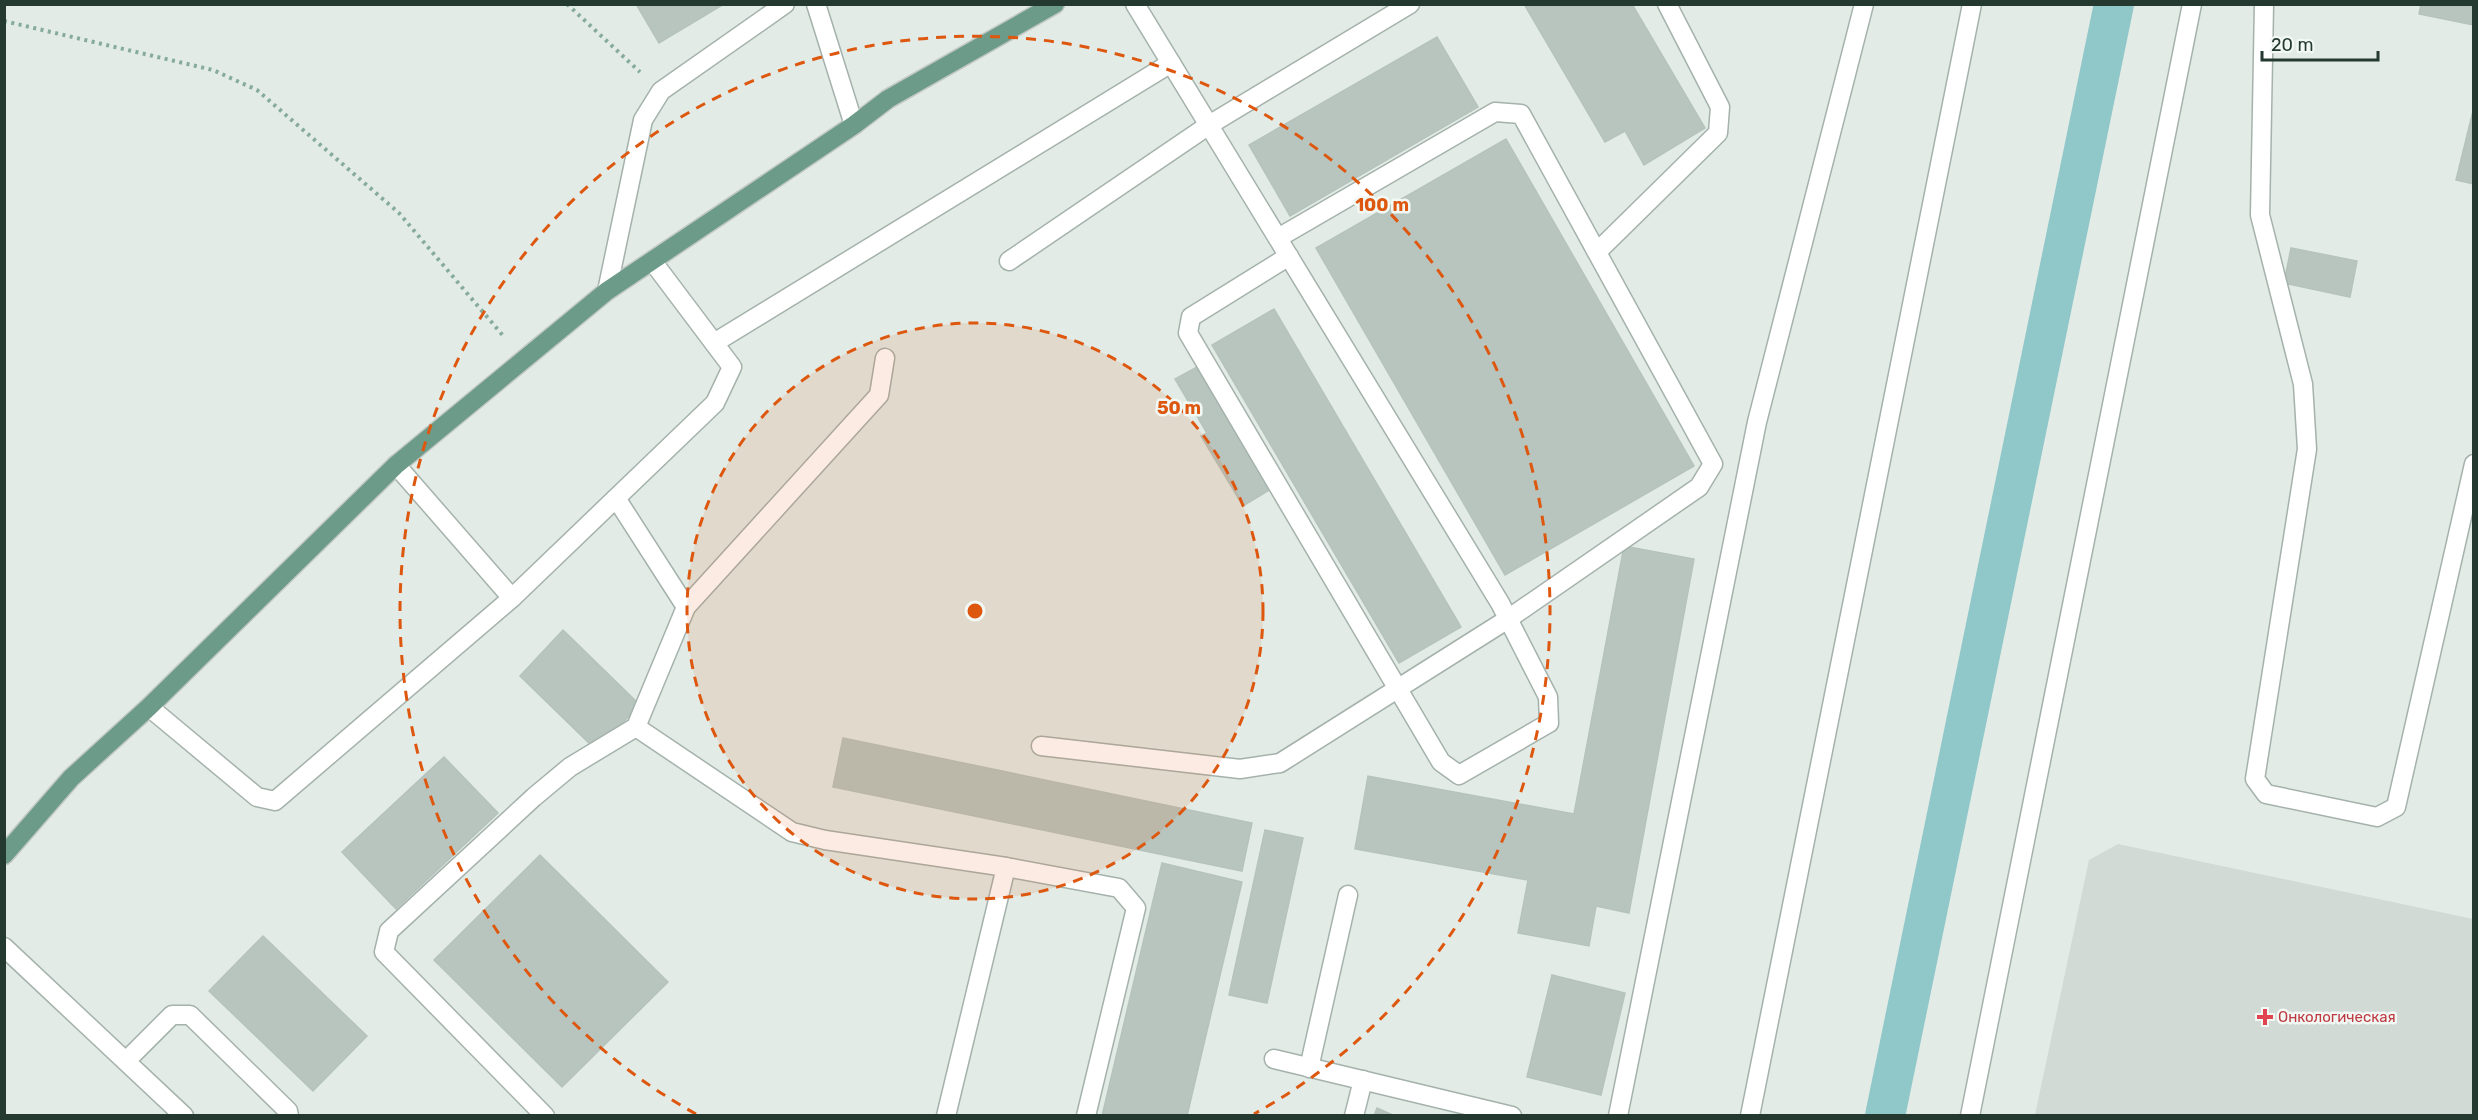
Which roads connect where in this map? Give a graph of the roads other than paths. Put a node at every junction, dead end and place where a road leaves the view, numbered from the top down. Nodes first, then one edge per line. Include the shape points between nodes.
1 (785, 4) edge
2 (816, 4) edge
3 (1055, 4) edge
4 (1135, 4) edge
5 (1410, 4) edge
6 (1666, 4) edge
7 (1864, 4) edge
8 (1972, 4) edge
9 (2192, 4) edge
10 (2264, 4) edge
11 (1171, 63) junction
12 (854, 125) junction
13 (1209, 125) junction
14 (1278, 238) junction
15 (1597, 252) junction
16 (1289, 256) junction
17 (1009, 261) dead end
18 (652, 262) junction
19 (607, 291) junction
20 (714, 343) junction
21 (885, 358) dead end
22 (2474, 464) edge
23 (396, 465) junction
24 (616, 498) junction
25 (512, 598) junction
26 (686, 607) junction
27 (1508, 619) junction
28 (1399, 688) junction
29 (149, 707) junction
30 (636, 727) junction
31 (1041, 746) dead end
32 (4, 855) edge
33 (1006, 867) junction
34 (1348, 895) dead end
35 (4, 947) edge
36 (1274, 1059) dead end
37 (126, 1061) junction
38 (1309, 1068) junction
39 (1363, 1080) junction
40 (184, 1116) edge
41 (289, 1116) edge
42 (545, 1116) edge
43 (946, 1116) edge
44 (1086, 1116) edge
45 (1354, 1116) edge
46 (1512, 1116) edge
47 (1618, 1116) edge
48 (1750, 1116) edge
49 (1970, 1116) edge

1 - 19 street via 661,91 643,120
2 - 12 street
3 - 12 main road via 888,99
4 - 11 street
5 - 13 street
6 - 15 street via 1720,107 1718,134
7 - 47 street via 1757,422
8 - 48 street
9 - 49 street
10 - 22 street via 2260,215 2303,384 2307,449 2255,779 2266,794 2377,816 2396,807
11 - 13 street
11 - 20 street
12 - 18 main road
13 - 14 street
13 - 17 street
14 - 15 street via 1495,112 1521,114
14 - 16 street
15 - 27 street via 1713,464 1699,488
16 - 27 street
16 - 28 street via 1191,317 1188,333
18 - 19 main road
18 - 20 street
19 - 23 main road
20 - 24 street via 732,367 715,403
21 - 26 street via 879,395
23 - 25 street
23 - 29 main road
24 - 25 street
24 - 26 street
25 - 29 street via 275,801 257,797
26 - 30 street
27 - 28 street
27 - 28 street via 1548,697 1549,723 1459,775 1441,762
28 - 31 street via 1280,763 1240,769
29 - 32 main road via 71,778
30 - 33 street via 792,832
30 - 42 street via 570,767 534,796 389,931 384,952
33 - 43 street
33 - 44 street via 1119,888 1136,908
34 - 38 street
35 - 37 street
36 - 38 street
37 - 40 street
37 - 41 street via 172,1015 190,1015
38 - 39 street
39 - 45 street
39 - 46 street

